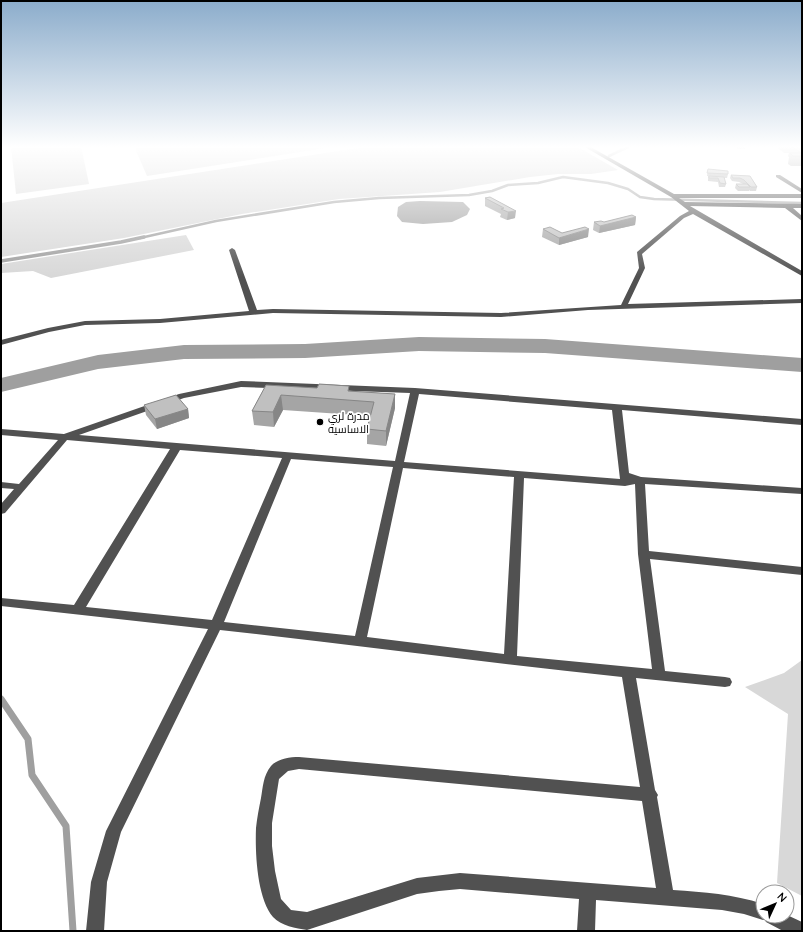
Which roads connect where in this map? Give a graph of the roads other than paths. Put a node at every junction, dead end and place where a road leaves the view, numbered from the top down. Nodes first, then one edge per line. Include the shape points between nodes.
1 (660, 189) edge
2 (802, 196) edge
3 (678, 200) junction
4 (786, 206) junction
5 (802, 206) edge
6 (693, 211) junction
7 (802, 219) edge
8 (232, 250) dead end
9 (802, 274) edge
10 (802, 301) edge
11 (623, 307) junction
12 (254, 313) junction
13 (1, 343) edge
14 (415, 391) junction
15 (617, 409) junction
16 (802, 422) edge
17 (1, 432) edge
18 (65, 437) junction
19 (177, 446) junction
20 (288, 455) junction
21 (399, 465) junction
22 (519, 475) junction
23 (624, 479) junction
24 (640, 480) junction
25 (1, 485) edge
26 (21, 487) junction
27 (802, 491) edge
28 (1, 510) edge
29 (644, 554) junction
30 (802, 571) edge
31 (1, 602) edge
32 (77, 611) junction
33 (216, 626) junction
34 (360, 641) junction
35 (510, 660) junction
36 (628, 672) junction
37 (659, 675) junction
38 (725, 682) dead end
39 (650, 796) junction
40 (588, 892) junction
41 (666, 898) junction
42 (755, 909) edge
43 (787, 924) edge
44 (95, 931) edge
45 (586, 931) edge
46 (801, 931) edge

1 - 3 street
2 - 3 street
3 - 4 street
3 - 6 street
4 - 5 street
4 - 7 street
6 - 9 street
6 - 11 street via 682,217 639,253 642,268
8 - 12 street
10 - 11 street
11 - 12 street via 501,315
12 - 13 street via 160,321 85,323
14 - 15 street
14 - 18 street via 241,384 182,396
14 - 21 street
15 - 16 street
15 - 23 street
17 - 18 street
18 - 19 street
18 - 26 street
19 - 20 street
19 - 32 street
20 - 21 street
20 - 33 street
21 - 22 street
21 - 34 street
22 - 23 street
22 - 35 street
23 - 24 street
24 - 27 street
24 - 29 street
25 - 26 street
26 - 28 street
29 - 30 street
29 - 37 street
31 - 32 street
32 - 33 street
33 - 34 street
33 - 44 street via 114,831 99,882
34 - 35 street
35 - 36 street
36 - 37 street
36 - 39 street
37 - 38 street
39 - 40 street via 292,763 280,767 272,776 264,828 267,871 274,903 287,917 307,921 418,886 439,882 482,882
39 - 41 street
40 - 41 street
40 - 45 street
41 - 42 street via 722,902
43 - 46 street

